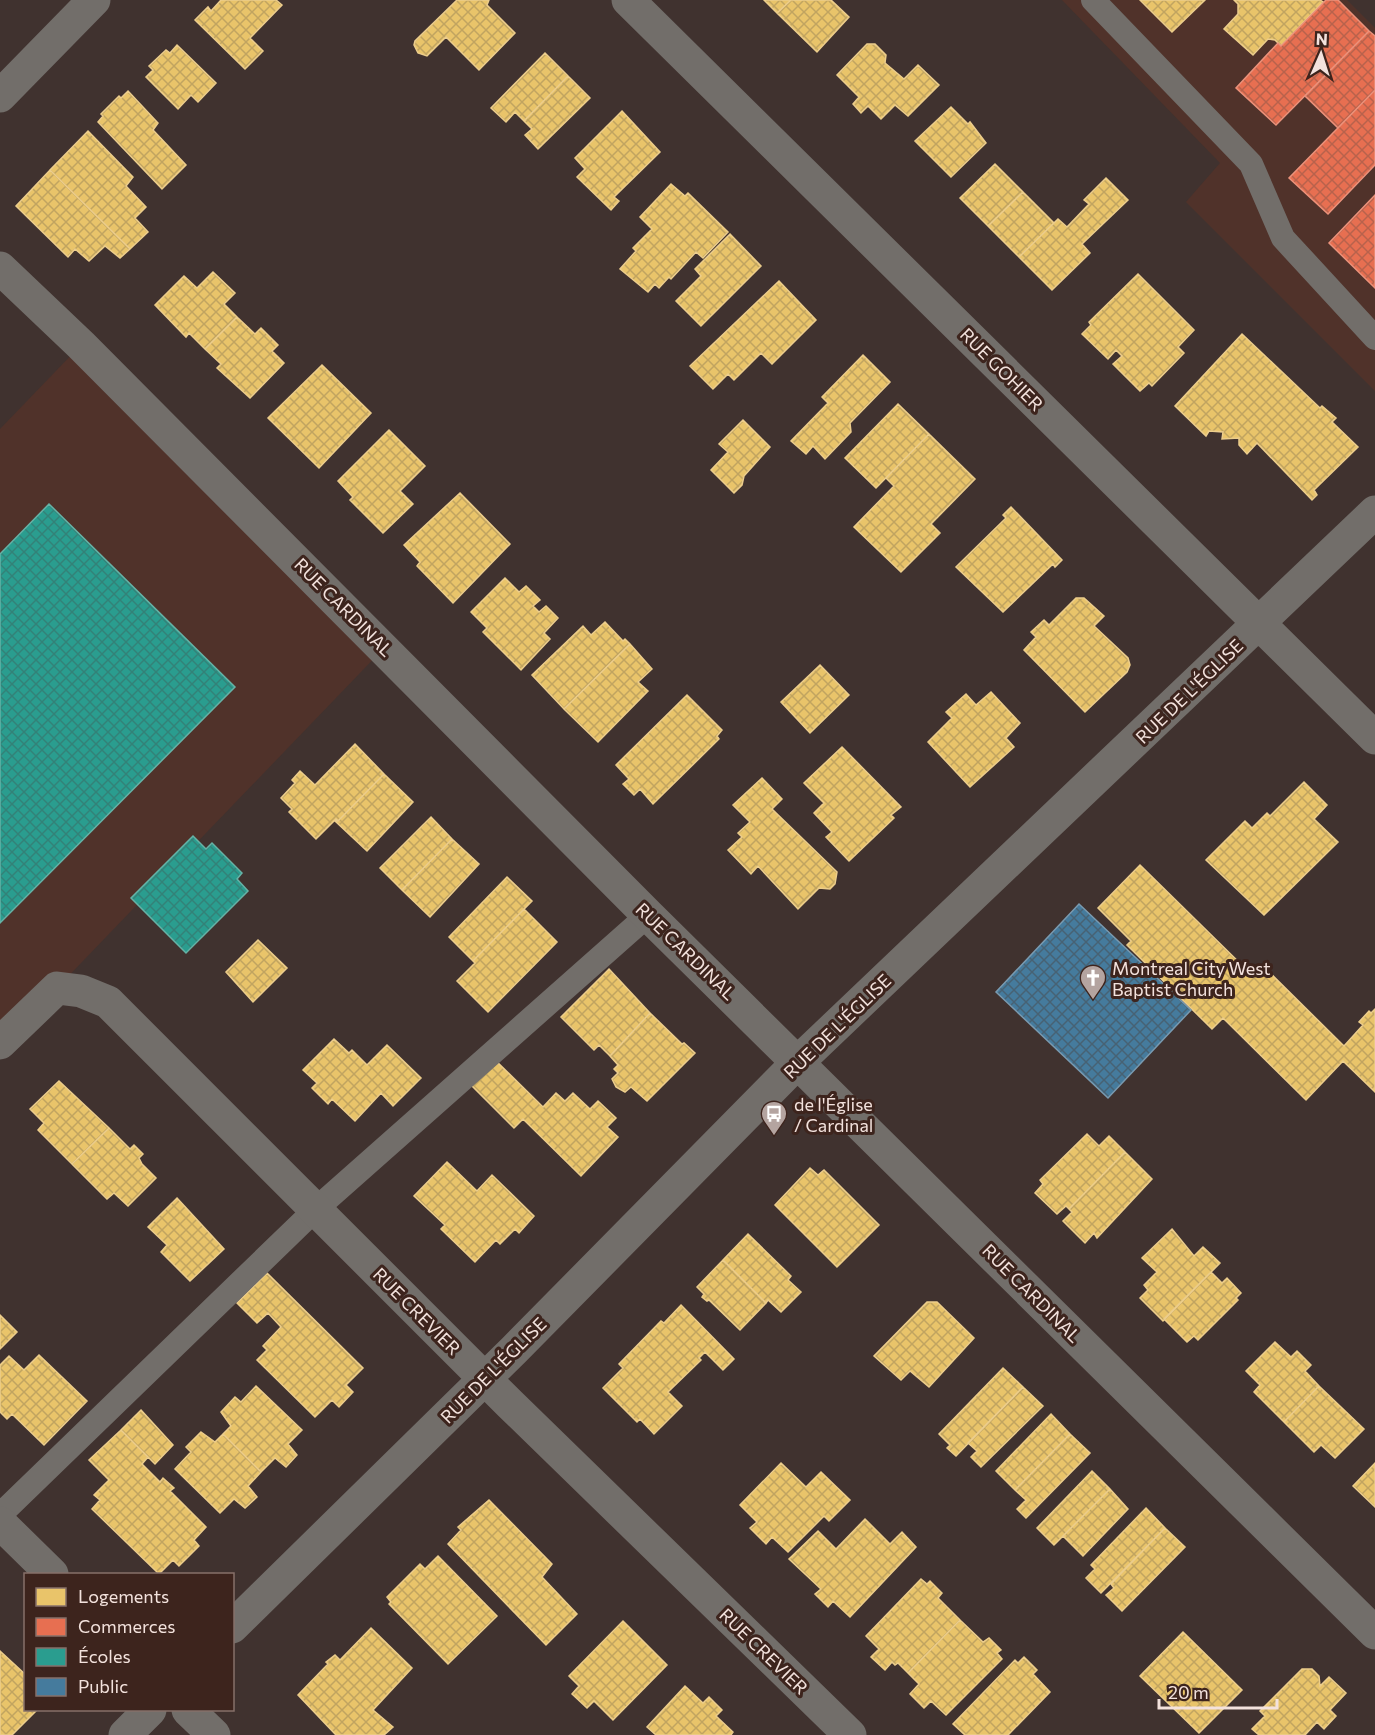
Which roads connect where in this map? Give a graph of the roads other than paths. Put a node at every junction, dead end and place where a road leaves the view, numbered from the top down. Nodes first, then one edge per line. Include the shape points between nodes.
1 (94, 0) edge
2 (628, 0) edge
3 (1093, 0) edge
4 (0, 96) edge
5 (0, 268) edge
6 (1375, 338) edge
7 (1375, 512) edge
8 (1260, 623) junction
9 (1375, 738) edge
10 (648, 915) junction
11 (0, 1043) edge
12 (799, 1061) junction
13 (316, 1209) junction
14 (485, 1379) junction
15 (0, 1515) edge
16 (0, 1523) edge
17 (50, 1573) edge
18 (234, 1625) edge
19 (1375, 1633) edge
20 (149, 1711) edge
21 (189, 1711) edge
22 (125, 1735) edge
23 (214, 1735) edge
24 (850, 1735) edge

1 - 4 street
2 - 8 street, RUE GOHIER
3 - 6 lane via 1251,164 1283,238
5 - 10 street, RUE CARDINAL via 368,630
7 - 8 street, RUE DE L'ÉGLISE
8 - 9 street, RUE GOHIER
8 - 12 street, RUE DE L'ÉGLISE
10 - 12 street, RUE CARDINAL
10 - 13 lane
11 - 13 street, RUE CREVIER via 57,988 81,991 108,1002
12 - 14 street, RUE DE L'ÉGLISE
12 - 19 street, RUE CARDINAL
13 - 14 street, RUE CREVIER
13 - 15 lane
14 - 18 street, RUE DE L'ÉGLISE
14 - 24 street, RUE CREVIER
16 - 17 street
20 - 22 street
21 - 23 street

